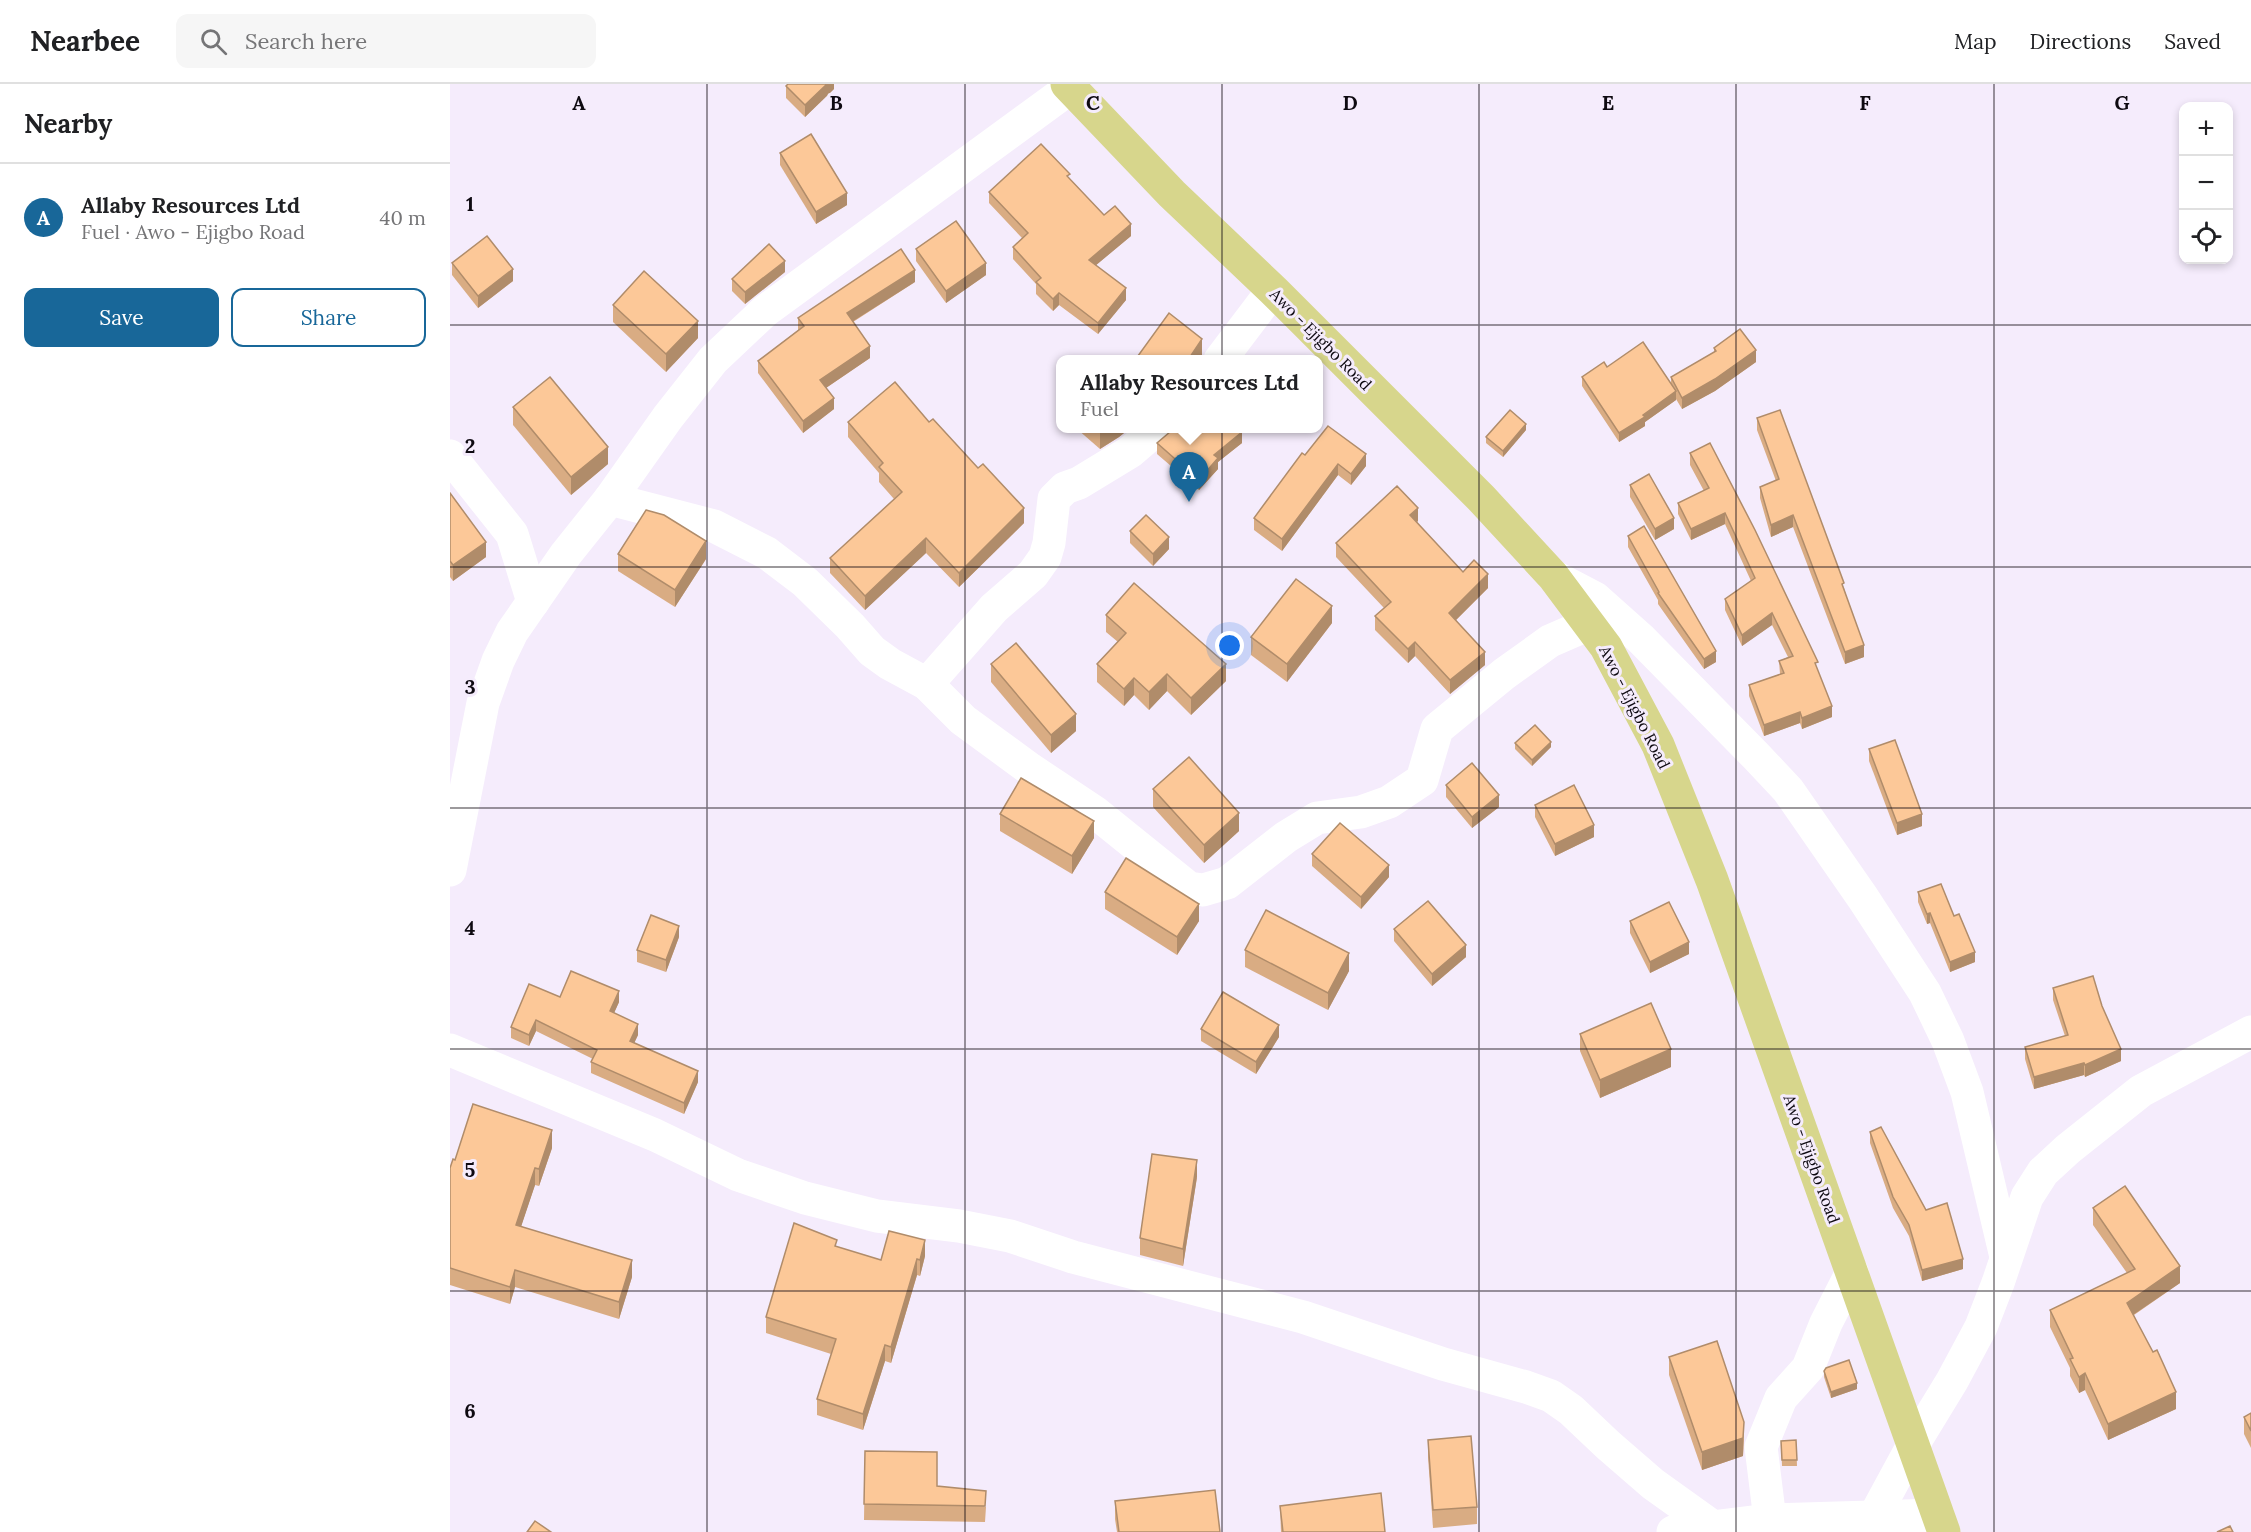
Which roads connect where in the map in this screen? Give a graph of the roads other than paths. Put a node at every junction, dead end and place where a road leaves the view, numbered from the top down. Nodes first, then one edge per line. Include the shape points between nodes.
1 (1069, 86) edge
2 (1273, 290) junction
3 (1224, 355) edge
4 (1153, 433) edge
5 (450, 456) edge
6 (610, 498) junction
7 (512, 534) junction
8 (566, 554) junction
9 (1553, 576) junction
10 (533, 602) junction
11 (1589, 624) junction
12 (927, 684) junction
13 (450, 870) edge
14 (2251, 1032) edge
15 (450, 1050) edge
16 (2006, 1257) junction
17 (1852, 1272) junction
18 (1912, 1446) junction
19 (1874, 1517) junction
20 (1770, 1520) junction
21 (1941, 1524) edge
22 (1713, 1527) junction
23 (1672, 1532) edge

1 - 2 main road, Awo - Ejigbo Road via 1172,194
1 - 6 street via 765,311 713,360
2 - 3 street
2 - 9 main road, Awo - Ejigbo Road via 1482,499
4 - 12 street via 1130,452 1065,488 1054,499 1045,557
5 - 7 street
6 - 8 street
6 - 12 street via 714,526 767,553 805,582 872,651
7 - 8 street
7 - 10 street
8 - 10 street
9 - 11 main road, Awo - Ejigbo Road
9 - 16 street via 1595,598 1756,756 1788,790 1863,898 1925,993 1948,1041 1968,1092
10 - 13 street via 512,632 483,703
11 - 12 street via 1550,641 1437,729 1422,780 1389,802 1361,812 1317,818 1227,883 1203,890 1189,888 1096,813 963,720
11 - 17 main road, Awo - Ejigbo Road via 1658,745 1712,880
14 - 16 street via 2141,1091 2068,1149 2043,1172 2027,1197
15 - 22 street via 738,1175 805,1198 877,1216 1010,1236 1073,1257 1303,1317 1551,1396 1653,1484
16 - 18 street via 1981,1327
17 - 18 main road, Awo - Ejigbo Road
17 - 20 street via 1808,1368 1781,1398 1761,1447
18 - 19 street
18 - 21 main road, Awo - Ejigbo Road
19 - 20 street
19 - 21 street
20 - 22 street
22 - 23 street

